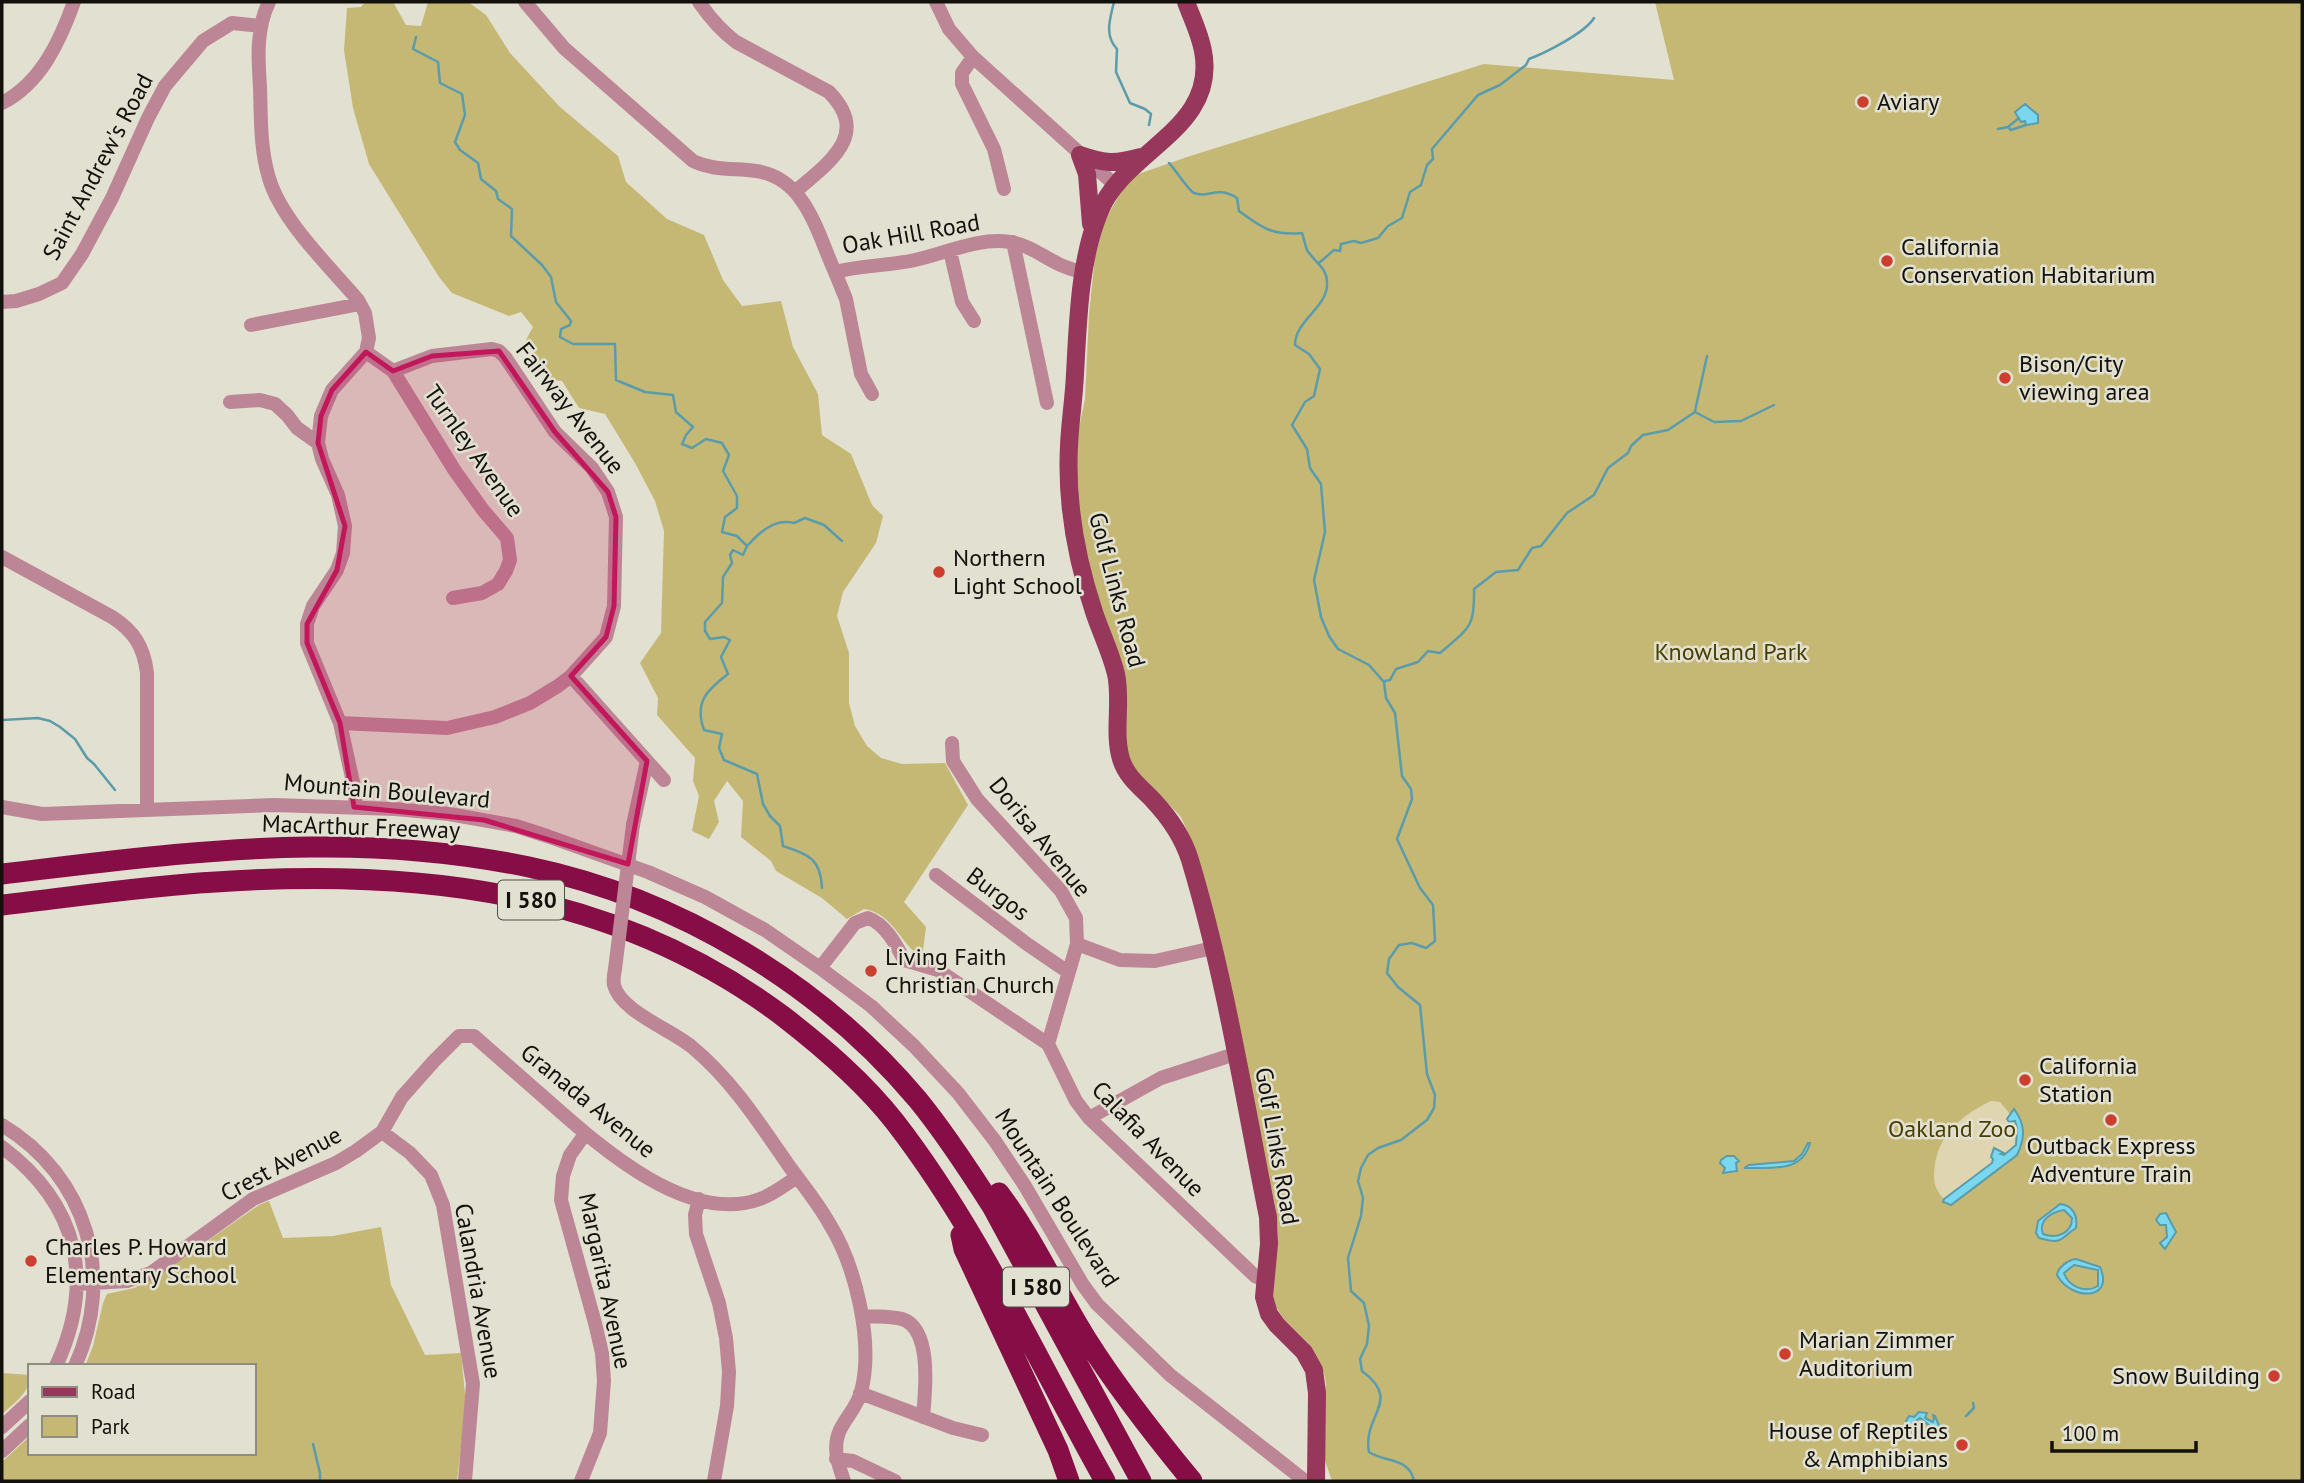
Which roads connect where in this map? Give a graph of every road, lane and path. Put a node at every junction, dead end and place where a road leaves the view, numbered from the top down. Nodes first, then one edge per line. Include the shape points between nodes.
1 (74, 2) edge
2 (268, 2) edge
3 (525, 2) edge
4 (699, 2) edge
5 (936, 2) edge
6 (1186, 2) edge
7 (540, 8) edge
8 (260, 26) junction
9 (972, 57) junction
10 (2, 103) edge
11 (1080, 155) junction
12 (1143, 157) junction
13 (1115, 185) junction
14 (1004, 188) dead end
15 (796, 191) junction
16 (1091, 236) junction
17 (1013, 242) junction
18 (950, 251) junction
19 (835, 272) junction
20 (1085, 272) junction
21 (2, 302) edge
22 (360, 304) junction
23 (974, 321) dead end
24 (251, 325) dead end
25 (366, 352) junction
26 (393, 370) junction
27 (872, 394) dead end
28 (230, 402) dead end
29 (1047, 404) dead end
30 (318, 443) junction
31 (2, 557) edge
32 (453, 598) dead end
33 (571, 676) junction
34 (340, 723) junction
35 (952, 743) dead end
36 (647, 761) junction
37 (664, 780) dead end
38 (2, 807) edge
39 (355, 807) junction
40 (147, 809) junction
41 (2, 874) edge
42 (936, 875) dead end
43 (2, 905) edge
44 (1077, 944) junction
45 (1213, 948) junction
46 (820, 968) junction
47 (1068, 972) junction
48 (474, 1036) joint
49 (1048, 1044) junction
50 (1236, 1054) junction
51 (918, 1100) junction
52 (1089, 1118) junction
53 (2, 1125) edge
54 (382, 1132) junction
55 (586, 1134) junction
56 (2, 1147) edge
57 (797, 1177) junction
58 (699, 1199) junction
59 (952, 1203) junction
60 (1265, 1280) junction
61 (77, 1284) junction
62 (94, 1284) junction
63 (863, 1316) junction
64 (57, 1364) edge
65 (76, 1364) edge
66 (860, 1392) junction
67 (28, 1403) edge
68 (923, 1417) junction
69 (2, 1427) edge
70 (28, 1427) edge
71 (982, 1435) dead end
72 (2, 1451) edge
73 (836, 1459) junction
74 (465, 1481) edge
75 (581, 1481) edge
76 (714, 1481) edge
77 (844, 1481) edge
78 (895, 1481) edge
79 (1069, 1481) edge
80 (1105, 1481) edge
81 (1141, 1481) edge
82 (1192, 1481) edge
83 (1305, 1481) edge
84 (1316, 1481) edge

1 - 10 street via 56,47 35,79
2 - 8 street
3 - 7 street
4 - 15 street via 722,32 840,103 847,125 842,147
5 - 9 street via 949,29
6 - 12 main road, Golf Links Road via 1204,52 1201,92 1180,125
7 - 15 street via 564,48 693,161 718,170 761,172
8 - 21 street, Saint Andrew's Road via 232,23 203,41 165,86 112,198 62,283
8 - 22 street via 258,55 268,177 286,214
9 - 11 street
9 - 14 street via 961,79 994,149
11 - 12 main road via 1105,163
11 - 13 street
11 - 16 main road via 1087,174
12 - 13 main road, Golf Links Road
13 - 16 main road, Golf Links Road
15 - 19 street, Oak Hill Road
16 - 20 main road, Golf Links Road
17 - 18 street, Oak Hill Road via 980,243
17 - 20 street, Oak Hill Road via 1060,267
17 - 29 street
18 - 19 street, Oak Hill Road
18 - 23 street via 962,302
19 - 27 street via 846,299 861,374
20 - 45 main road, Golf Links Road via 1069,445 1072,526 1087,592 1116,675 1121,759 1132,781 1174,826 1189,856
22 - 24 street
22 - 25 street via 369,338
25 - 26 street, Turnley Avenue
25 - 30 street via 332,390 321,416
26 - 32 street, Turnley Avenue via 455,471 507,538 510,560 498,584 482,593
26 - 33 street, Fairway Avenue via 432,356 499,351 555,432 592,468 608,492 616,517 614,606 606,637
28 - 30 street via 275,404
30 - 34 street via 345,526 343,553 313,606 307,643
31 - 40 street via 112,617 139,641 147,673
33 - 34 street, Fairway Avenue via 530,703 495,718 447,728
33 - 36 street
34 - 39 street
35 - 44 street, Dorisa Avenue via 953,761 977,799 1061,891 1076,918
36 - 37 street
36 - 57 street, bridge via 634,825 614,986 625,1003 691,1046 727,1082
38 - 40 street, Mountain Boulevard via 42,814
39 - 40 street, Mountain Boulevard via 274,804
39 - 46 street, Mountain Boulevard via 516,826 593,852 705,897
41 - 51 highway, MacArthur Freeway / I 580 via 173,854 313,847 444,853 530,867 615,891 662,910 747,955 828,1013
42 - 47 street, Burgos
43 - 59 highway, I 580 via 214,882 312,878 440,884 564,908 637,933 689,958 783,1017 866,1089
44 - 45 street via 1120,960 1155,961
44 - 47 street, Dorisa Avenue
45 - 50 main road, Golf Links Road
46 - 49 street, Calafia Avenue via 855,923 872,919 890,936 904,960 938,970
46 - 83 street, Mountain Boulevard via 890,1023 964,1101 1011,1164 1083,1285 1107,1315 1170,1375
47 - 49 street, Dorisa Avenue
48 - 54 street, Crest Avenue via 459,1036 434,1061 402,1097
48 - 55 street, Granada Avenue
49 - 52 street, Calafia Avenue
50 - 52 street via 1161,1077
50 - 60 main road, Golf Links Road via 1268,1217
51 - 81 highway, MacArthur Freeway / I 580 via 992,1206
51 - 82 highway via 1006,1203 1099,1359
52 - 60 street, Calafia Avenue via 1255,1276
53 - 62 street via 33,1148 72,1197 89,1240
54 - 62 street, Crest Avenue via 336,1163 253,1199 151,1273 127,1282
54 - 74 street, Calandria Avenue via 431,1175 443,1205 473,1384
55 - 58 street, Granada Avenue via 643,1176
55 - 75 street, Margarita Avenue via 570,1156 561,1200 595,1323 604,1381 600,1433
56 - 61 street via 32,1172 56,1205 72,1244
57 - 58 street, Granada Avenue via 759,1200 725,1203
57 - 63 street via 830,1224 850,1267
58 - 76 street via 696,1234 719,1303 729,1372
59 - 79 highway via 964,1249
59 - 80 highway, I 580
60 - 84 main road, Golf Links Road via 1269,1314 1314,1370
61 - 62 street, Crest Avenue
61 - 64 street via 70,1331
62 - 65 street via 93,1311
63 - 66 street
63 - 68 street via 903,1319 919,1335 926,1371
66 - 68 street
66 - 73 street via 840,1430
67 - 69 street
68 - 71 street
70 - 72 street
73 - 77 street
73 - 78 street via 853,1461

